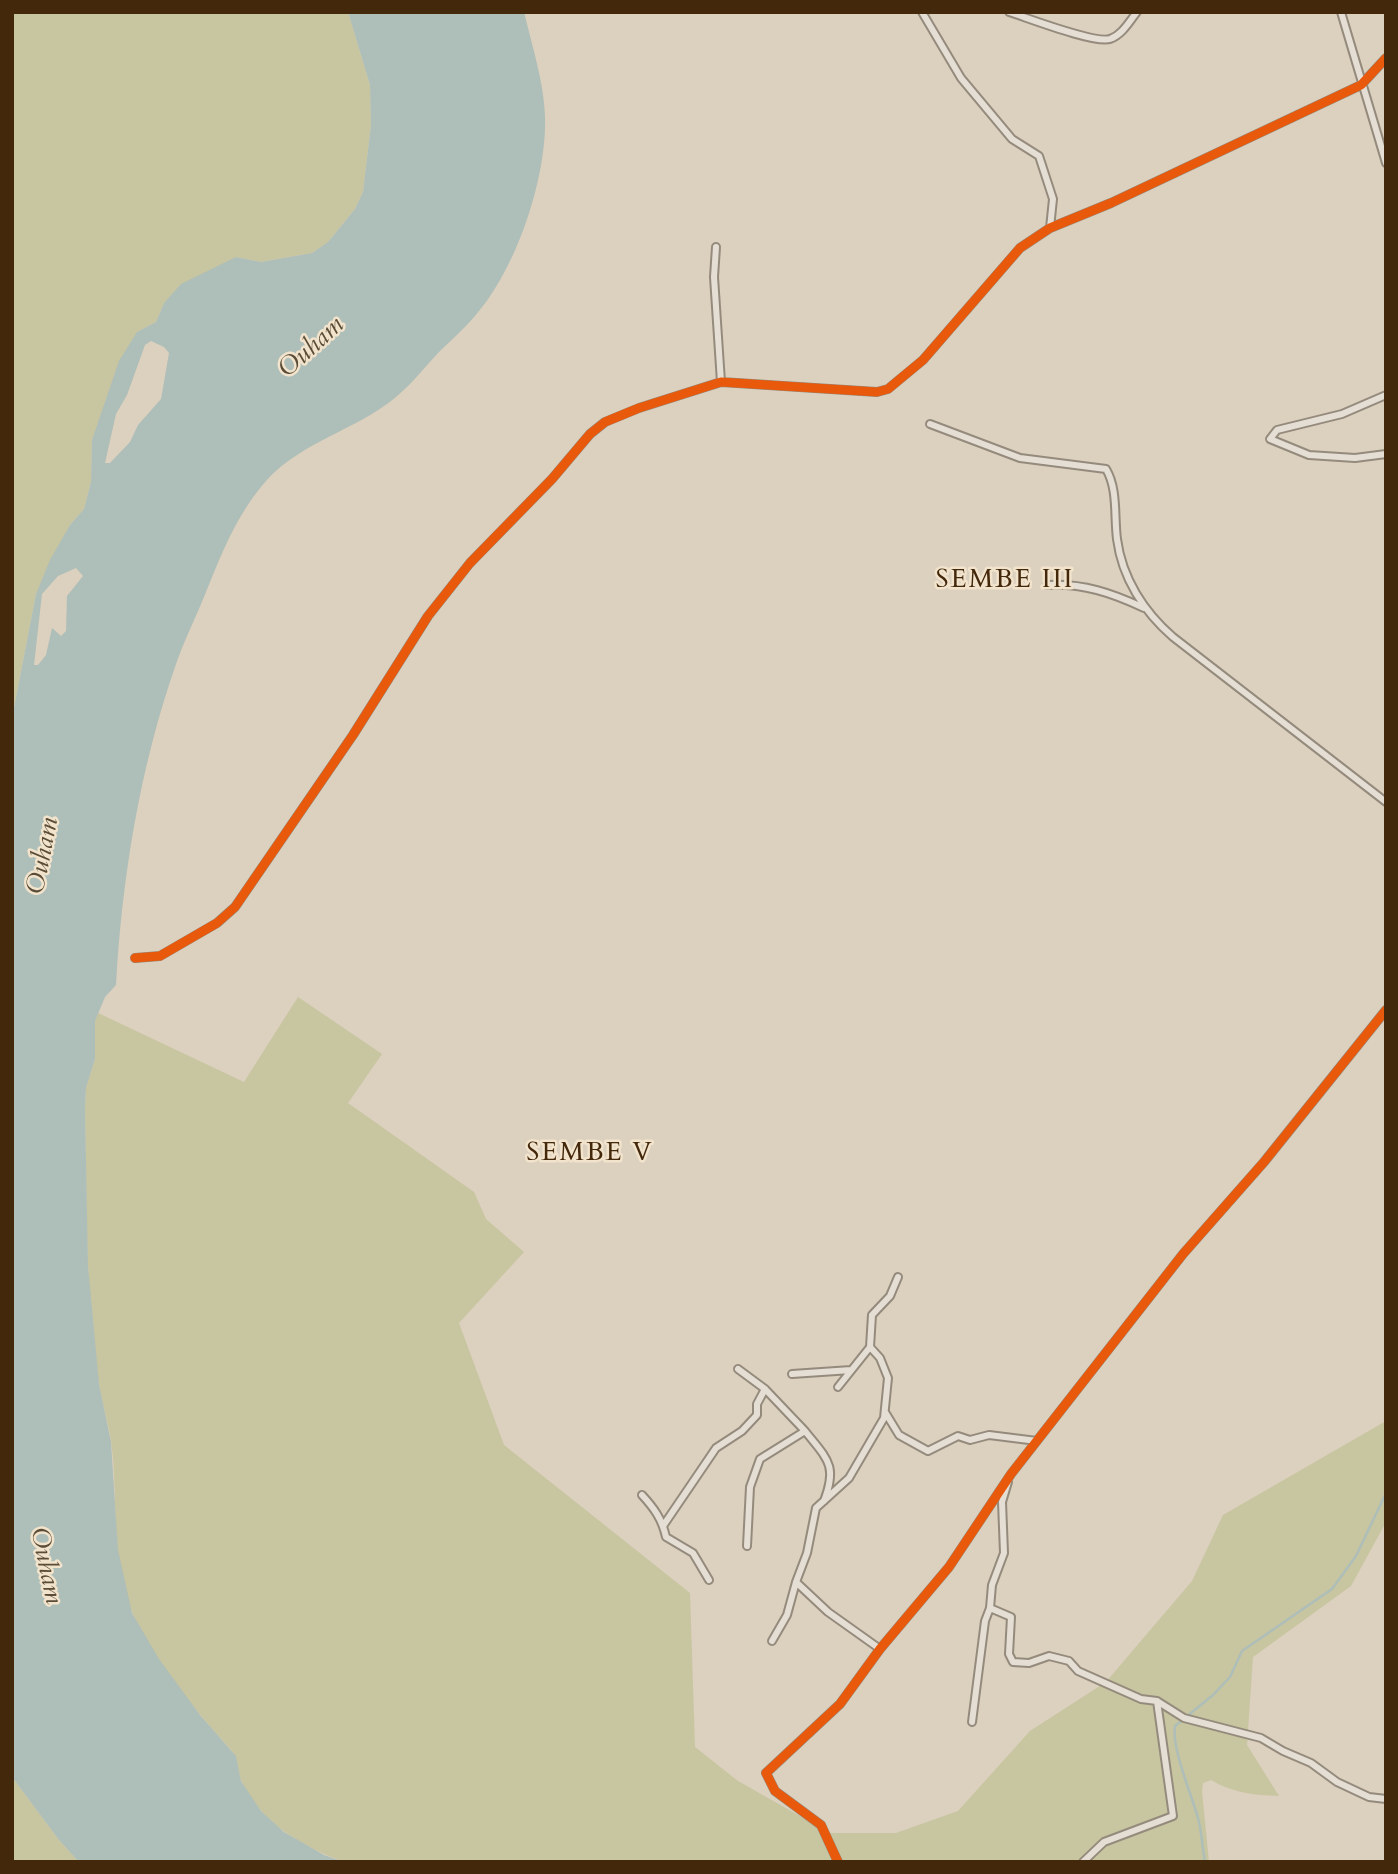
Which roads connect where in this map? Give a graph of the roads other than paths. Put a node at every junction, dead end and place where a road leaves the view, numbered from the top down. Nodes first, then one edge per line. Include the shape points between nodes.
1 (922, 12) edge
2 (1009, 12) edge
3 (1137, 12) edge
4 (1341, 12) edge
5 (1386, 58) edge
6 (1361, 85) junction
7 (1386, 163) edge
8 (1050, 228) junction
9 (716, 247) dead end
10 (722, 382) junction
11 (1386, 395) edge
12 (930, 424) dead end
13 (1386, 454) edge
14 (1047, 585) dead end
15 (1146, 608) junction
16 (1386, 802) edge
17 (135, 958) dead end
18 (1386, 1010) edge
19 (898, 1276) dead end
20 (870, 1347) junction
21 (738, 1369) dead end
22 (851, 1370) junction
23 (792, 1374) dead end
24 (838, 1387) dead end
25 (765, 1389) junction
26 (884, 1410) junction
27 (805, 1431) junction
28 (1037, 1441) junction
29 (1011, 1474) junction
30 (642, 1495) dead end
31 (823, 1504) junction
32 (663, 1526) junction
33 (747, 1546) dead end
34 (709, 1580) dead end
35 (796, 1582) junction
36 (990, 1608) junction
37 (772, 1641) dead end
38 (880, 1649) junction
39 (1157, 1701) junction
40 (972, 1722) dead end
41 (1386, 1800) edge
42 (838, 1862) edge
43 (1083, 1862) edge

1 - 8 street via 961,78 1012,139 1039,156 1053,199
2 - 3 street via 1108,40 1122,32
4 - 6 street
5 - 6 street
6 - 7 street
6 - 8 street
8 - 10 street via 1020,248 923,360 888,389 877,393
9 - 10 street
10 - 17 street via 639,408 605,422 590,434 470,563 428,616 353,736 235,908 160,956
11 - 13 street via 1342,414 1278,430 1269,439 1309,455 1355,458
12 - 15 street via 1020,458 1106,469 1112,480 1125,573
14 - 15 street via 1072,583 1114,593
15 - 16 street via 1173,638
18 - 28 street via 1183,1254
19 - 20 street via 890,1296 872,1315
20 - 22 street
20 - 26 street via 880,1357 888,1378
21 - 25 street
22 - 23 street
22 - 24 street
25 - 27 street
25 - 32 street via 757,1415 716,1448
26 - 28 street via 899,1435 928,1451 958,1436
26 - 31 street via 884,1418 849,1478
27 - 31 street via 830,1463 830,1485
27 - 33 street via 760,1459 750,1487
28 - 29 street
29 - 36 street via 1002,1502 1004,1553
29 - 38 street via 949,1567
30 - 32 street via 656,1509
31 - 35 street via 816,1508
32 - 34 street via 666,1537 693,1553
35 - 37 street via 787,1615
35 - 38 street
36 - 39 street via 1011,1617 1009,1654 1013,1662 1030,1663 1049,1656 1069,1661 1078,1671 1141,1699
36 - 40 street
38 - 42 street via 840,1704 766,1773 775,1791 821,1825
39 - 41 street via 1184,1718 1261,1738 1337,1782
39 - 43 street via 1173,1816 1104,1842

